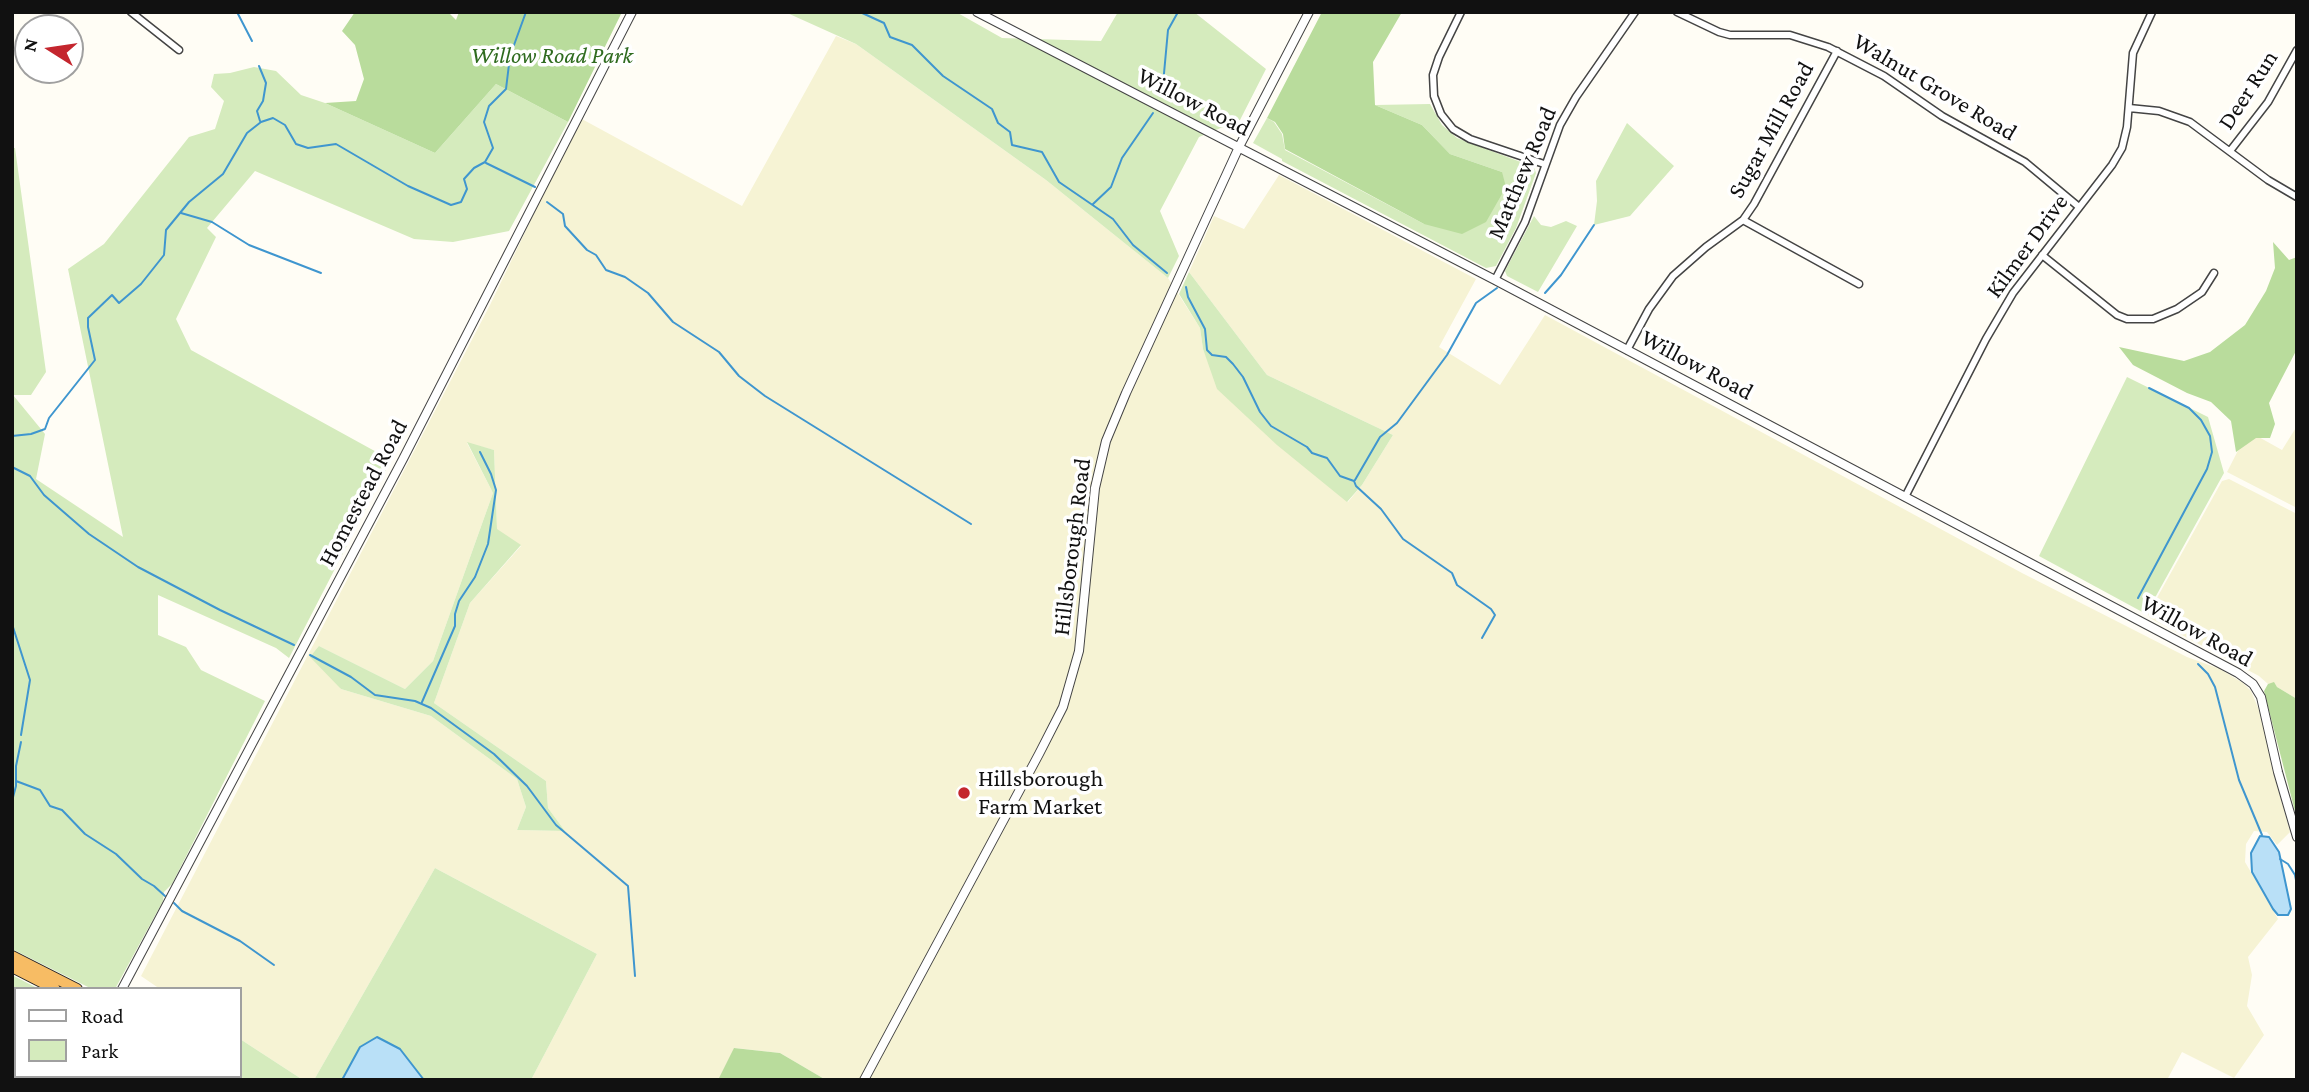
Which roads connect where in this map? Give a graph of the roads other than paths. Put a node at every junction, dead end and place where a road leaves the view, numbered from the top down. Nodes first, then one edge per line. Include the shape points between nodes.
1 (131, 12) edge
2 (632, 12) edge
3 (977, 12) edge
4 (1309, 12) edge
5 (1461, 12) edge
6 (1635, 12) edge
7 (1677, 12) edge
8 (2152, 12) edge
9 (178, 50) dead end
10 (2297, 50) edge
11 (1837, 51) junction
12 (2129, 108) junction
13 (1239, 147) junction
14 (2230, 151) junction
15 (1544, 164) junction
16 (2297, 197) edge
17 (2079, 207) junction
18 (1743, 220) junction
19 (2042, 255) junction
20 (2214, 272) dead end
21 (1495, 280) junction
22 (1859, 284) dead end
23 (1627, 350) junction
24 (1905, 498) junction
25 (2297, 837) edge
26 (12, 956) edge
27 (12, 967) edge
28 (51, 987) edge
29 (73, 987) edge
30 (123, 987) edge
31 (864, 1080) edge

1 - 9 street
2 - 30 street, Homestead Road
3 - 13 street, Willow Road
4 - 13 street, Hillsborough Road
5 - 15 street via 1433,75 1441,114 1453,129 1470,139
6 - 15 street, Matthew Road via 1576,97
7 - 11 street, Walnut Grove Road via 1730,35 1790,35
8 - 12 street, Kilmer Drive via 2133,53
10 - 14 street, Deer Run via 2268,102
11 - 17 street, Walnut Grove Road via 2025,162
11 - 18 street, Sugar Mill Road
12 - 14 street via 2181,117
12 - 17 street, Kilmer Drive via 2122,148
13 - 21 street, Willow Road
13 - 31 street, Hillsborough Road via 1106,441 1095,488 1079,650 1063,707
14 - 16 street
15 - 21 street, Matthew Road via 1525,222
17 - 19 street, Kilmer Drive
18 - 22 street
18 - 23 street, Sugar Mill Road via 1673,276
19 - 20 street via 2127,319 2153,318 2177,309 2202,292
19 - 24 street, Kilmer Drive via 1986,339
21 - 23 street, Willow Road
23 - 24 street, Willow Road
24 - 25 street, Willow Road via 2248,679 2264,705
26 - 29 highway
27 - 28 highway

